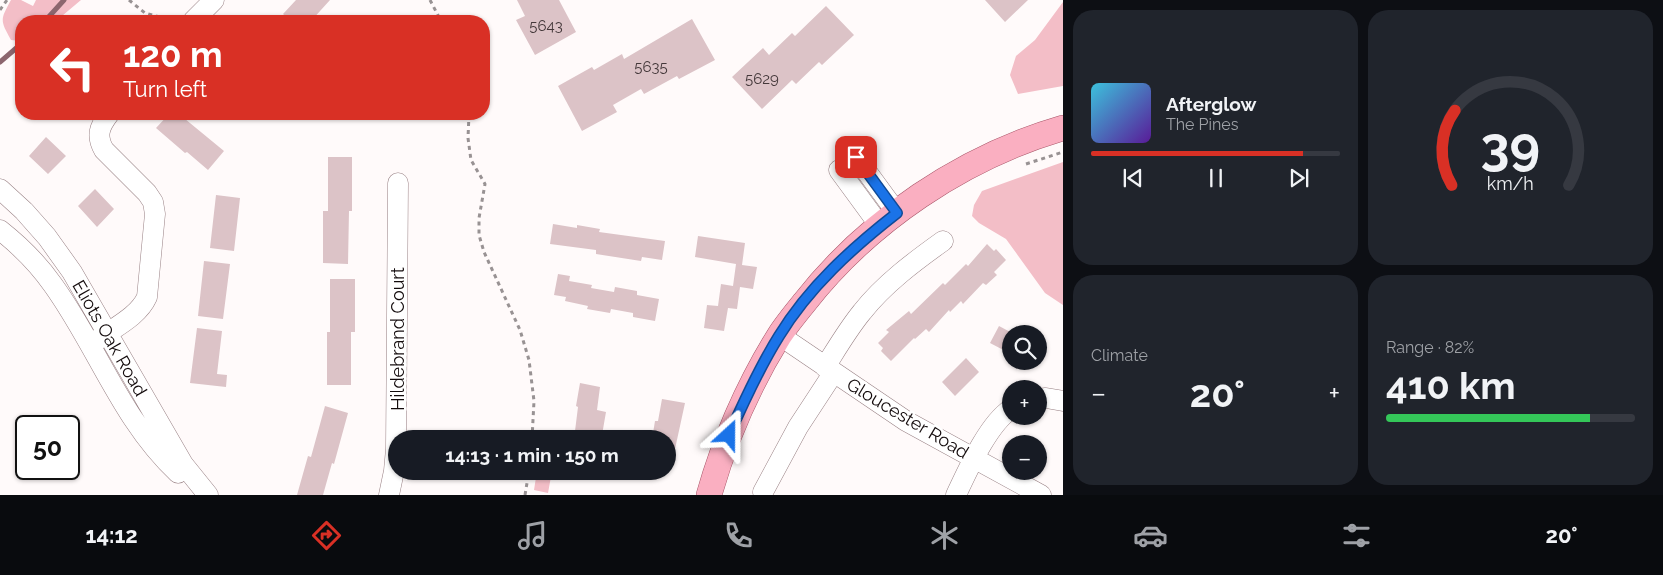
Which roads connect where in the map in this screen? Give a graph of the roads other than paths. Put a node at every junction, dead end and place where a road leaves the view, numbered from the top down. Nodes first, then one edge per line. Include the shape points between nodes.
1 (214, 0) edge
2 (199, 15) edge
3 (105, 120) edge
4 (1063, 128) edge
5 (856, 157) dead end
6 (839, 170) dead end
7 (398, 183) dead end
8 (0, 189) edge
9 (889, 220) junction
10 (0, 230) edge
11 (943, 241) dead end
12 (107, 333) junction
13 (779, 335) junction
14 (91, 345) junction
15 (829, 369) junction
16 (1047, 398) edge
17 (1063, 401) edge
18 (1002, 416) edge
19 (974, 458) junction
20 (763, 492) dead end
21 (204, 495) edge
22 (208, 495) edge
23 (389, 495) edge
24 (709, 495) edge
25 (956, 495) edge
26 (1042, 495) edge

1 - 2 street
3 - 12 street via 99,141 147,193 155,214 147,297 138,311
4 - 9 main road via 964,169
5 - 9 street
6 - 9 street
7 - 23 street, Hildebrand Court via 396,449
8 - 12 street, Eliots Oak Road via 47,237 72,272
9 - 13 main road via 822,280
10 - 14 street, Eliots Oak Road via 53,284
11 - 15 street via 863,310 844,336
12 - 14 street
12 - 22 street, Eliots Oak Road via 183,464
13 - 15 street, Gloucester Road
13 - 24 main road via 729,435
14 - 21 street, Eliots Oak Road via 143,434
15 - 19 street, Gloucester Road via 906,421
15 - 20 street
16 - 17 street
18 - 19 street
19 - 25 street
19 - 26 street, Gloucester Road

